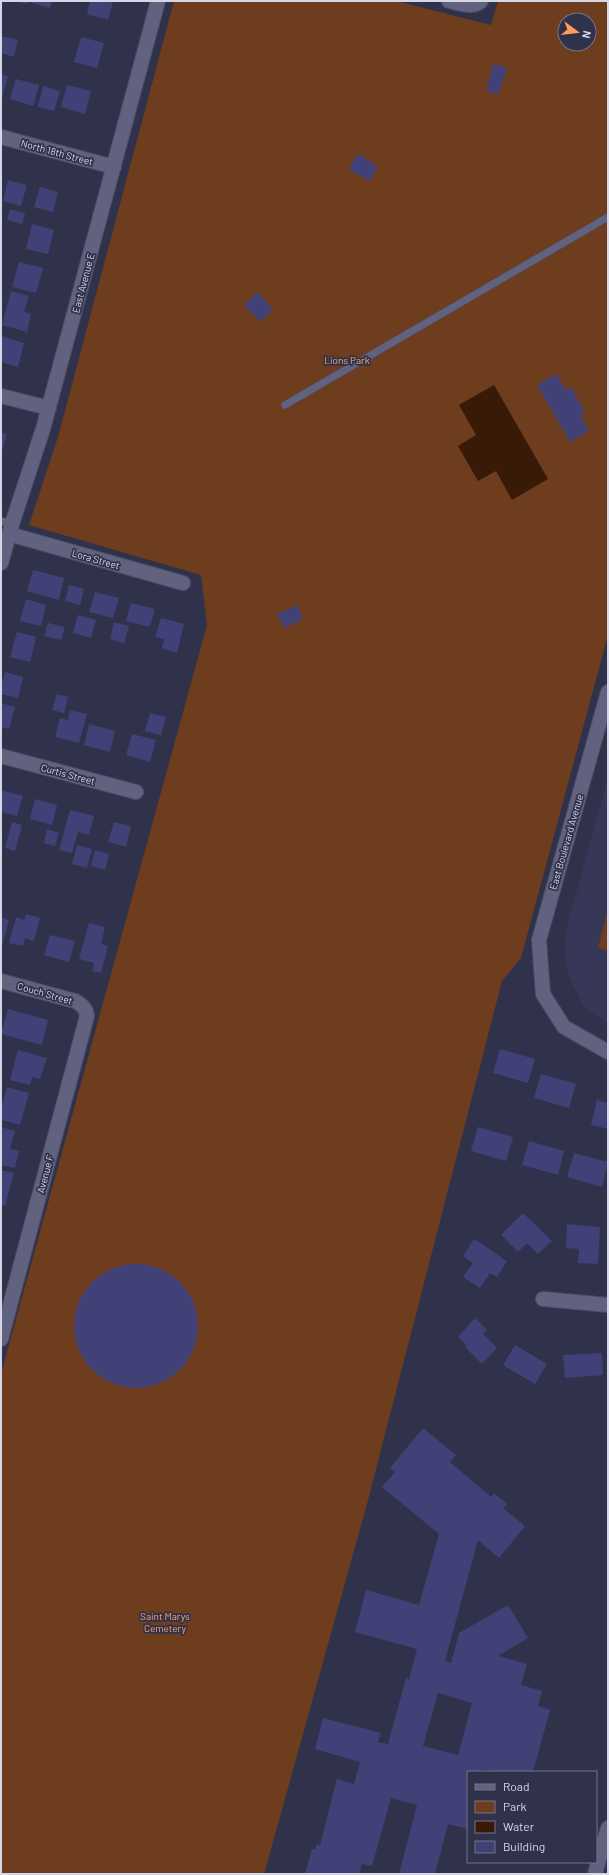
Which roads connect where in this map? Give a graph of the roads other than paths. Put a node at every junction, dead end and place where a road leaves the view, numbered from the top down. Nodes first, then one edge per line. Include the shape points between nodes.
1 (158, 1) edge
2 (449, 1) edge
3 (480, 2) edge
4 (1, 137) edge
5 (114, 167) junction
6 (608, 217) edge
7 (1, 396) edge
8 (285, 405) dead end
9 (49, 408) junction
10 (7, 526) edge
11 (1, 563) edge
12 (183, 583) dead end
13 (608, 692) edge
14 (1, 756) edge
15 (136, 792) dead end
16 (1, 981) edge
17 (86, 1010) joint
18 (608, 1052) edge
19 (543, 1299) dead end
20 (608, 1305) edge
21 (1, 1339) edge
22 (608, 1828) edge
23 (596, 1874) edge

1 - 5 street, East Avenue E
2 - 3 street via 471,5
4 - 5 street, North 18th Street
5 - 9 street, East Avenue E
6 - 8 lane
7 - 9 street
9 - 10 street, East Avenue E
10 - 11 street, East Avenue E
10 - 12 street, Lora Street
13 - 18 street, East Boulevard Avenue via 539,940 542,994 564,1027
14 - 15 street, Curtis Street
16 - 17 street, Couch Street via 75,1001
17 - 21 street, Avenue F via 86,1023
19 - 20 street
22 - 23 street

